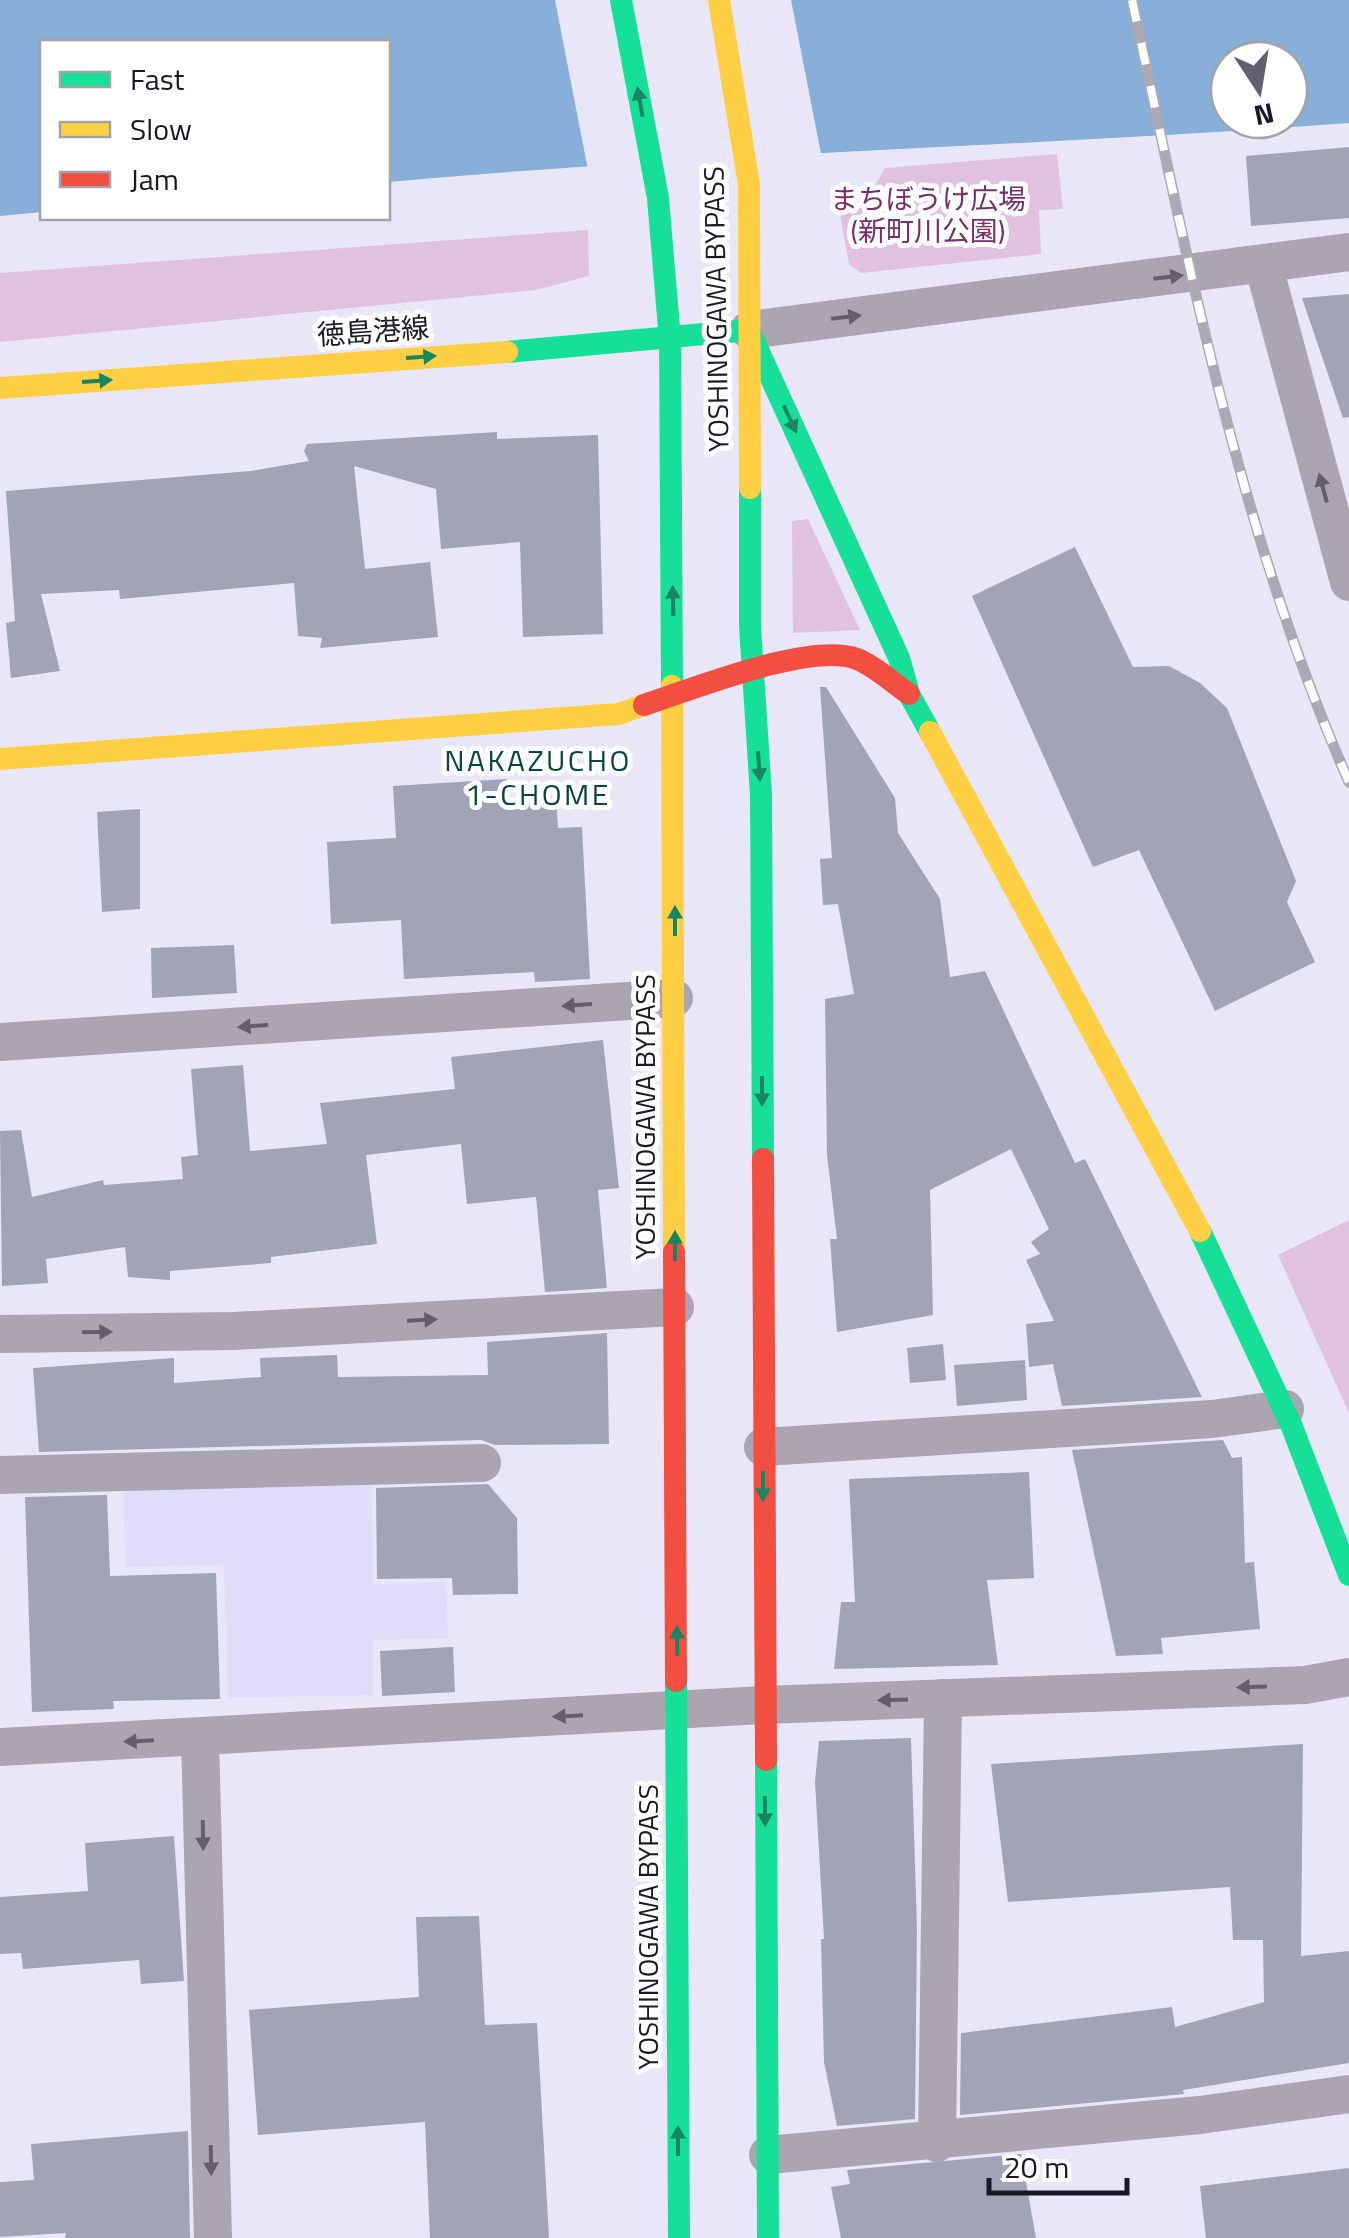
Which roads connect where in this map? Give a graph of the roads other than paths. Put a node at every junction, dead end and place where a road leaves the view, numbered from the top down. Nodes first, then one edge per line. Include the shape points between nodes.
1 (622, 0) edge
2 (719, 0) edge
3 (1349, 252) edge
4 (1264, 267) junction
5 (749, 330) junction
6 (670, 340) junction
7 (0, 388) edge
8 (1349, 582) edge
9 (753, 669) junction
10 (909, 694) junction
11 (674, 699) junction
12 (0, 759) edge
13 (674, 998) junction
14 (0, 1042) edge
15 (675, 1307) junction
16 (0, 1334) edge
17 (1284, 1410) junction
18 (763, 1447) junction
19 (482, 1463) dead end
20 (0, 1476) edge
21 (1349, 1576) edge
22 (1349, 1677) edge
23 (944, 1698) junction
24 (764, 1705) junction
25 (678, 1709) junction
26 (200, 1738) junction
27 (0, 1747) edge
28 (1349, 2094) edge
29 (937, 2143) junction
30 (768, 2156) junction
31 (213, 2238) edge
32 (678, 2238) edge
33 (768, 2238) edge

6 -> 1 main road, YOSHINOGAWA BYPASS via 658,198
2 - 5 main road, YOSHINOGAWA BYPASS via 749,184
3 - 4 street
5 -> 4 street
8 -> 4 street
5 - 6 main road, 徳島港線
5 - 9 main road, YOSHINOGAWA BYPASS
5 -> 10 main road via 899,658
7 -> 6 main road, 徳島港線
11 -> 6 main road, YOSHINOGAWA BYPASS
9 - 10 main road via 817,657 855,658
9 - 11 main road
9 -> 18 main road, YOSHINOGAWA BYPASS via 761,796
10 - 17 main road via 1153,1142
11 - 12 main road via 619,714
13 -> 11 main road, YOSHINOGAWA BYPASS
13 -> 14 street
15 -> 13 main road, YOSHINOGAWA BYPASS
16 -> 15 street via 234,1331
25 -> 15 main road, YOSHINOGAWA BYPASS
17 - 18 street
17 - 21 main road
18 -> 24 main road, YOSHINOGAWA BYPASS
19 - 20 street
22 -> 23 street via 1305,1685
23 -> 24 street
23 - 29 street
24 - 25 street
24 -> 30 main road, YOSHINOGAWA BYPASS
25 -> 26 street
32 -> 25 main road, YOSHINOGAWA BYPASS
26 -> 27 street
26 -> 31 street
28 - 29 street
29 - 30 street
30 - 33 main road, YOSHINOGAWA BYPASS

